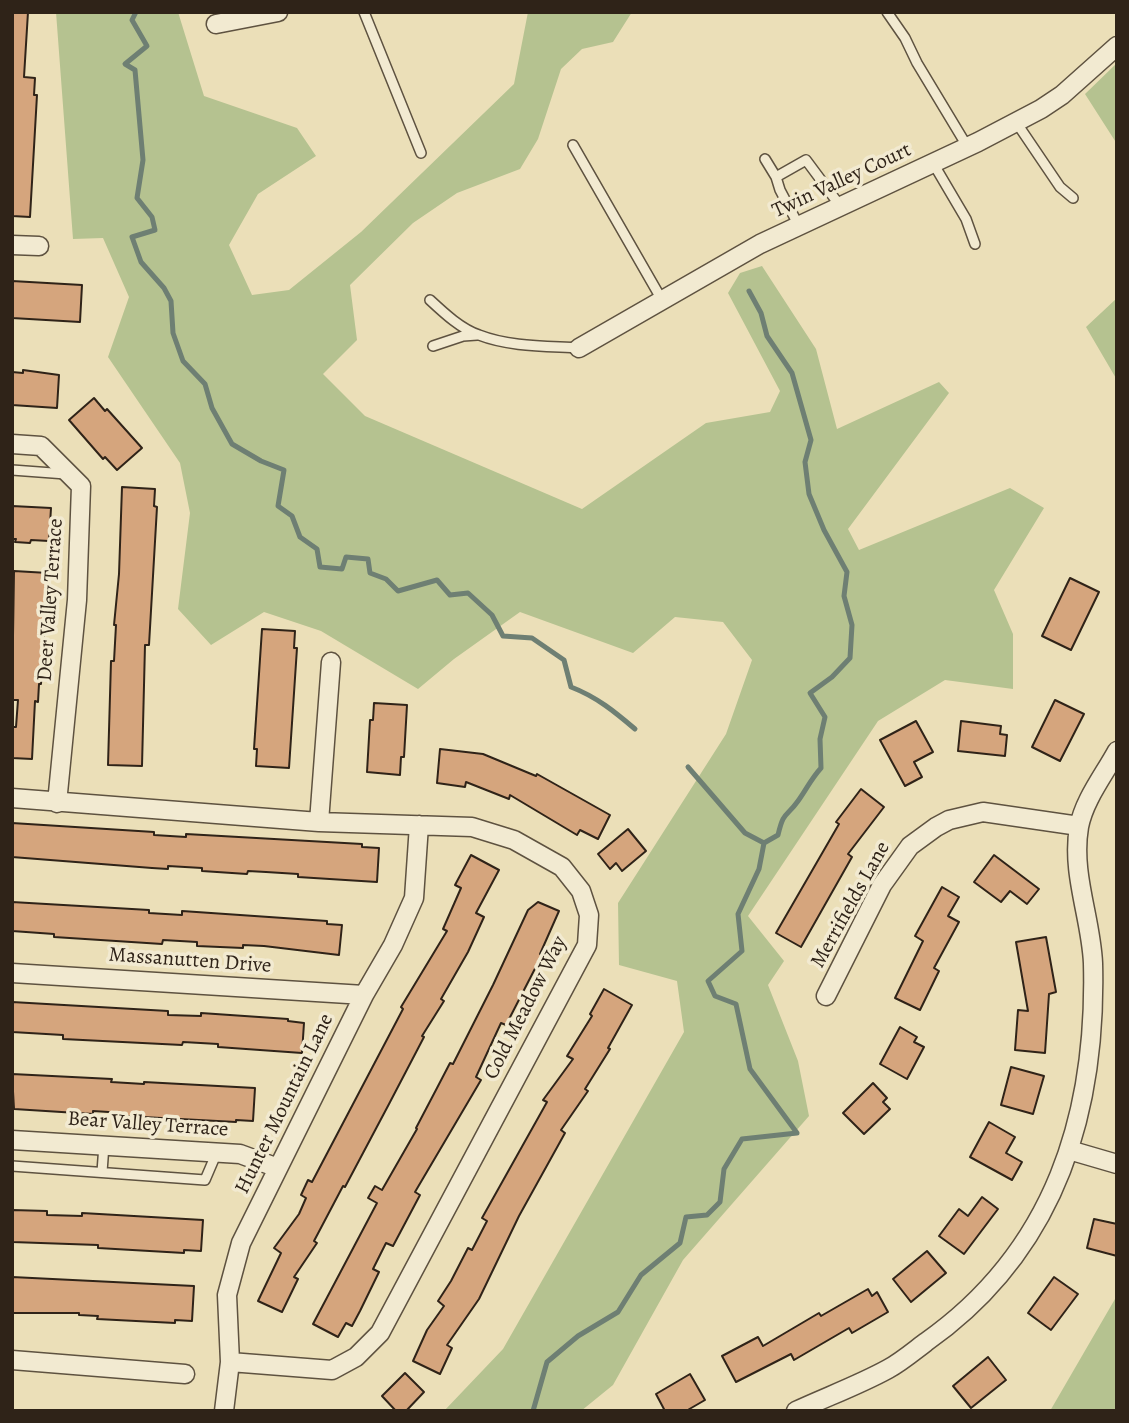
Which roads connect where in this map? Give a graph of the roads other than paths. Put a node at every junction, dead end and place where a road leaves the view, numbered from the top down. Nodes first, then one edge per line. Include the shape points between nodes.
1 (278, 12) edge
2 (364, 12) edge
3 (887, 12) edge
4 (216, 24) dead end
5 (1117, 46) edge
6 (1016, 122) junction
7 (573, 145) dead end
8 (967, 146) junction
9 (421, 153) dead end
10 (765, 159) dead end
11 (933, 163) junction
12 (776, 177) junction
13 (1073, 198) dead end
14 (841, 207) junction
15 (799, 226) junction
16 (975, 244) dead end
17 (12, 245) edge
18 (39, 246) dead end
19 (430, 300) dead end
20 (662, 300) junction
21 (478, 335) junction
22 (433, 346) dead end
23 (579, 348) joint
24 (12, 444) edge
25 (12, 470) edge
26 (70, 475) junction
27 (331, 662) dead end
28 (1117, 751) edge
29 (12, 798) edge
30 (57, 803) junction
31 (319, 822) junction
32 (419, 825) junction
33 (1079, 826) junction
34 (12, 973) edge
35 (364, 995) junction
36 (826, 996) dead end
37 (12, 1140) edge
38 (104, 1145) junction
39 (1069, 1150) junction
40 (216, 1152) junction
41 (1117, 1164) edge
42 (12, 1167) edge
43 (278, 1168) junction
44 (102, 1172) junction
45 (12, 1360) edge
46 (230, 1362) junction
47 (185, 1374) dead end
48 (224, 1411) edge
49 (796, 1411) edge

1 - 4 street
2 - 9 lane
3 - 8 lane
5 - 6 street, Twin Valley Court via 1062,95
6 - 8 street, Twin Valley Court
6 - 13 lane via 1060,187
7 - 20 lane
8 - 11 street, Twin Valley Court
10 - 12 lane
11 - 14 street, Twin Valley Court
11 - 16 lane via 966,219
12 - 14 lane via 806,160
12 - 15 lane
14 - 15 street, Twin Valley Court
15 - 20 street, Twin Valley Court
17 - 18 street
19 - 21 lane
20 - 23 street, Twin Valley Court
21 - 22 lane
21 - 23 lane
24 - 26 street, Deer Valley Terrace via 41,446
25 - 26 lane
26 - 30 street, Deer Valley Terrace via 81,486 78,587
27 - 31 street
28 - 33 street
29 - 30 street, Cold Meadow Way
30 - 31 street, Cold Meadow Way
31 - 32 street, Cold Meadow Way
32 - 35 street, Hunter Mountain Lane via 414,898
32 - 46 street, Cold Meadow Way via 472,827 514,840 562,867 580,891 589,915 586,945 380,1333 356,1357 332,1370
33 - 36 street, Merrifields Lane via 984,812 936,827 910,846 883,885
33 - 39 street via 1077,862 1092,952 1094,1009 1086,1087
34 - 35 street, Massanutten Drive
35 - 43 street, Hunter Mountain Lane
37 - 38 street, Bear Valley Terrace
38 - 40 street, Bear Valley Terrace
38 - 44 lane
39 - 41 street
39 - 49 street via 1051,1198 1019,1252 952,1324 888,1369
40 - 43 street, Bear Valley Terrace via 240,1154
40 - 44 lane via 205,1180
42 - 44 lane
43 - 46 street, Hunter Mountain Lane via 242,1243 227,1295
45 - 47 street
46 - 48 street, Hunter Mountain Lane

